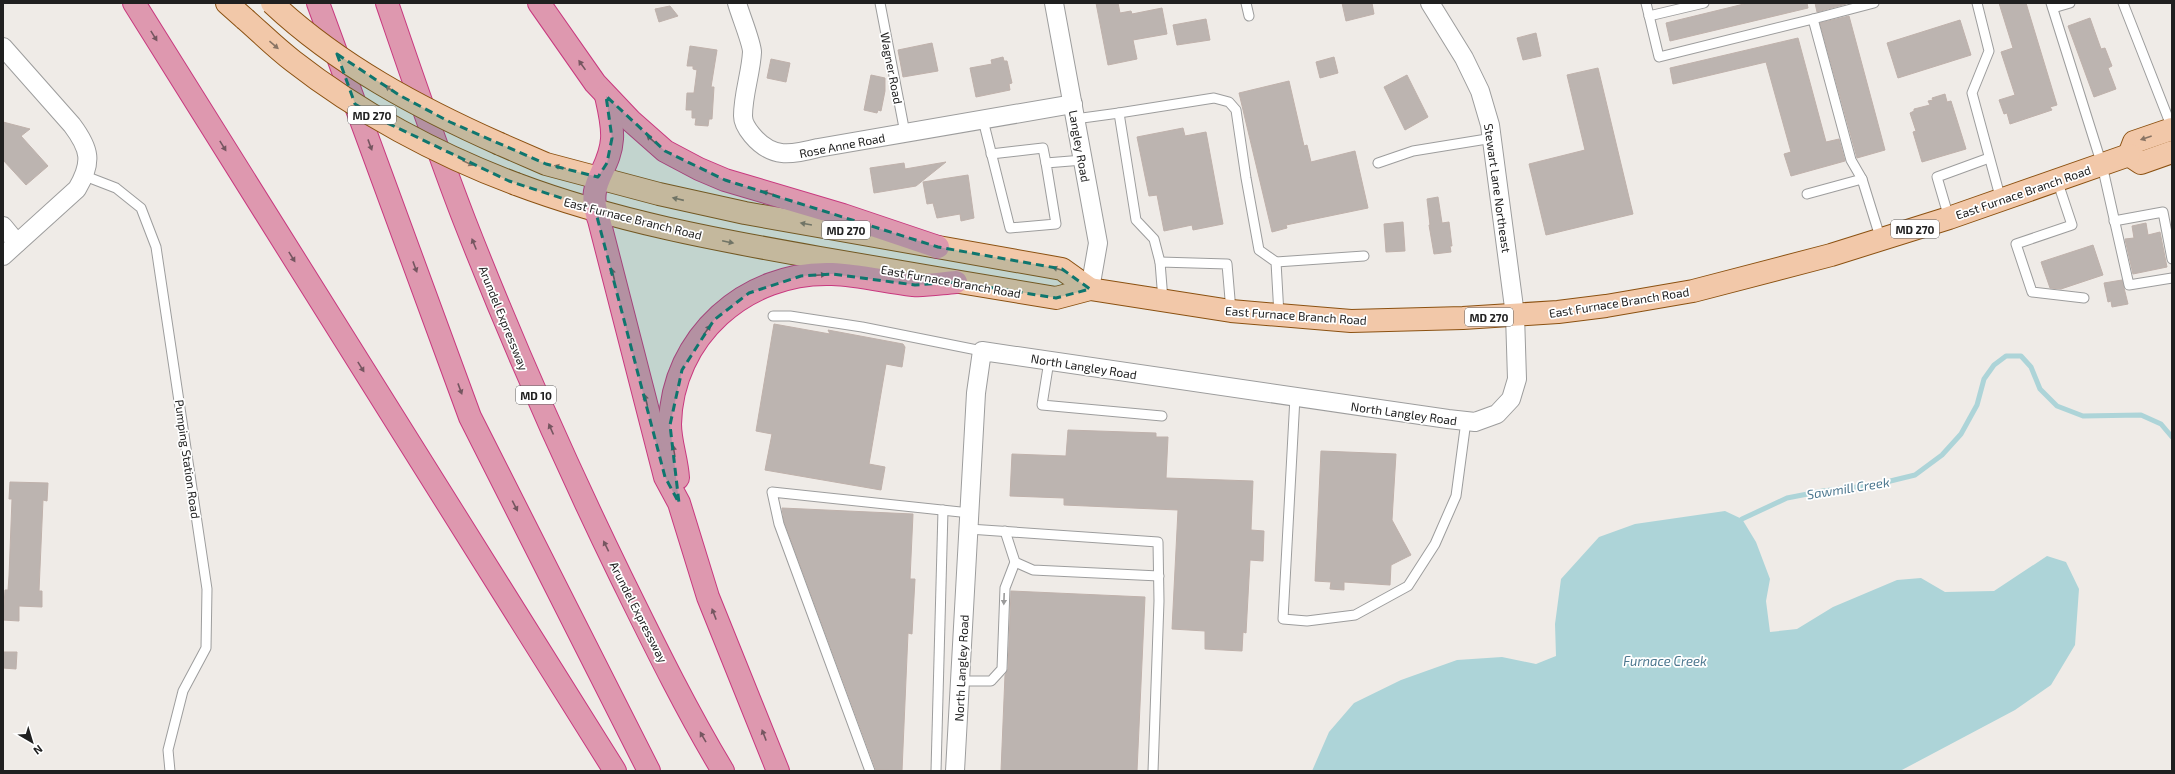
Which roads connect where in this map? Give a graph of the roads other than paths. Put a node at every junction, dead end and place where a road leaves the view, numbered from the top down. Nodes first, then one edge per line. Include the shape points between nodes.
1 (134, 3) edge
2 (227, 3) edge
3 (272, 3) edge
4 (318, 3) edge
5 (387, 3) edge
6 (539, 3) edge
7 (736, 3) edge
8 (880, 3) edge
9 (1054, 3) edge
10 (1246, 3) edge
11 (1430, 3) edge
12 (1646, 3) edge
13 (1704, 3) edge
14 (1874, 3) edge
15 (1977, 3) edge
16 (2070, 3) edge
17 (2123, 3) edge
18 (2052, 6) edge
19 (1249, 16) dead end
20 (1649, 16) junction
21 (1813, 19) junction
22 (3, 47) edge
23 (606, 96) junction
24 (1074, 112) junction
25 (1119, 113) junction
26 (983, 120) junction
27 (2172, 129) edge
28 (905, 133) junction
29 (1493, 138) junction
30 (2172, 152) edge
31 (991, 154) junction
32 (2129, 155) junction
33 (1989, 158) junction
34 (1083, 160) junction
35 (1046, 163) junction
36 (1378, 163) dead end
37 (2102, 165) junction
38 (85, 176) junction
39 (598, 177) junction
40 (1862, 179) junction
41 (2057, 180) junction
42 (1807, 194) dead end
43 (2001, 200) junction
44 (595, 209) junction
45 (1949, 218) junction
46 (2114, 221) junction
47 (3, 226) edge
48 (1881, 240) junction
49 (17, 243) junction
50 (938, 247) junction
51 (3, 256) edge
52 (1364, 256) dead end
53 (2172, 259) edge
54 (1160, 262) junction
55 (1276, 262) junction
56 (2172, 278) edge
57 (956, 282) junction
58 (1090, 290) junction
59 (2084, 298) dead end
60 (1163, 301) junction
61 (1231, 311) junction
62 (1515, 315) junction
63 (773, 316) dead end
64 (1279, 316) junction
65 (982, 351) junction
66 (1049, 361) junction
67 (1295, 397) junction
68 (1162, 416) dead end
69 (1466, 421) junction
70 (679, 503) junction
71 (943, 510) junction
72 (970, 521) junction
73 (1005, 531) junction
74 (1015, 562) junction
75 (1159, 576) junction
76 (960, 681) junction
77 (170, 771) edge
78 (615, 771) edge
79 (649, 771) edge
80 (723, 771) edge
81 (778, 771) edge
82 (870, 771) edge
83 (936, 771) edge
84 (955, 771) edge
85 (1153, 771) edge

1 -> 78 highway
2 -> 44 main road, East Furnace Branch Road / MD 270, bridge via 293,61 381,120 415,139 516,184
39 -> 3 main road, East Furnace Branch Road / MD 270, bridge via 546,164 450,122 399,95 315,39
4 -> 79 highway via 470,417
80 -> 5 highway, Arundel Expressway / MD 10 via 646,628 533,389 464,221
23 -> 6 highway
7 - 28 street, Rose Anne Road via 752,51 745,86 743,118 747,129 759,143 777,153 794,154
8 - 28 lane, Wagner Road
9 - 24 street, Langley Road
10 - 19 lane
11 - 29 street, Stewart Lane Northeast via 1464,58 1480,91
12 - 20 lane
13 - 20 lane
14 - 21 lane
15 - 33 lane via 1989,51 1972,93
16 - 18 lane
17 - 27 lane
18 - 37 lane
20 - 21 lane via 1658,57
21 - 40 lane via 1851,160
22 - 38 street via 81,137 88,153
23 - 39 highway via 612,138 607,163
50 -> 23 highway via 700,170 665,152
24 - 25 lane
24 - 26 street, Rose Anne Road
24 - 34 street, Langley Road
25 - 54 lane via 1136,220 1154,239
25 - 55 lane via 1214,98 1228,102 1236,110 1259,250
26 - 28 street, Rose Anne Road
26 - 31 lane
27 -> 32 main road via 2134,142
29 - 36 lane via 1413,151
29 - 62 street, Stewart Lane Northeast
30 - 32 main road via 2141,163
31 - 35 lane via 1044,148
31 - 35 lane via 1010,228 1056,224
32 - 37 main road, East Furnace Branch Road / MD 270
33 - 43 lane
33 - 45 lane via 1937,177
34 - 35 lane
34 - 58 street, Langley Road via 1098,243
37 - 41 main road, East Furnace Branch Road / MD 270
37 - 46 lane
38 - 49 street via 61,206
38 - 77 lane, Pumping Station Road via 116,188 141,208 156,247 207,589 206,648 183,690 168,750
39 - 44 highway via 594,192
50 -> 39 main road, East Furnace Branch Road / MD 270 via 744,213
40 - 42 lane
40 - 48 lane
41 - 43 main road, East Furnace Branch Road / MD 270
41 - 59 lane via 2072,225 2016,244 2032,292
43 - 45 main road, East Furnace Branch Road / MD 270
44 -> 57 main road, East Furnace Branch Road / MD 270 via 750,247
70 -> 44 highway via 665,477
45 - 48 main road, East Furnace Branch Road / MD 270
46 - 53 lane via 2162,212
46 - 56 lane via 2128,285
47 - 49 street
48 - 62 main road, East Furnace Branch Road / MD 270 via 1784,269 1693,291 1606,306
49 - 51 street
58 -> 50 main road, East Furnace Branch Road / MD 270 via 1062,269
52 - 55 lane
54 - 60 lane
54 - 61 lane via 1227,264
55 - 64 lane
57 - 58 main road, East Furnace Branch Road / MD 270 via 1056,298
70 -> 57 highway via 678,473 670,425 676,389 682,370 693,350 714,320 735,302 768,284 801,276 832,274 914,285
58 - 60 main road, East Furnace Branch Road / MD 270
60 - 61 main road, East Furnace Branch Road / MD 270
61 - 64 main road, East Furnace Branch Road / MD 270
62 - 64 main road, East Furnace Branch Road / MD 270 via 1382,321
62 - 69 street, North Langley Road via 1517,379 1511,399 1497,414 1476,422
63 - 65 lane via 790,316 862,327
65 - 66 street, North Langley Road
65 - 72 street, North Langley Road via 976,393
66 - 67 street, North Langley Road
66 - 68 lane via 1042,405
67 - 69 street, North Langley Road
67 - 69 lane via 1282,619 1307,621 1355,614 1408,586 1435,544 1456,496
81 -> 70 highway via 708,597
71 - 72 lane
71 - 82 lane via 772,492 779,524
71 - 83 lane
72 - 73 lane
72 - 76 street, North Langley Road
73 - 74 lane
73 - 75 lane via 1158,542
74 - 75 lane via 1033,570
74 -> 76 lane via 1005,588 1002,669 991,681
75 - 85 lane via 1157,708
76 - 84 street, North Langley Road

